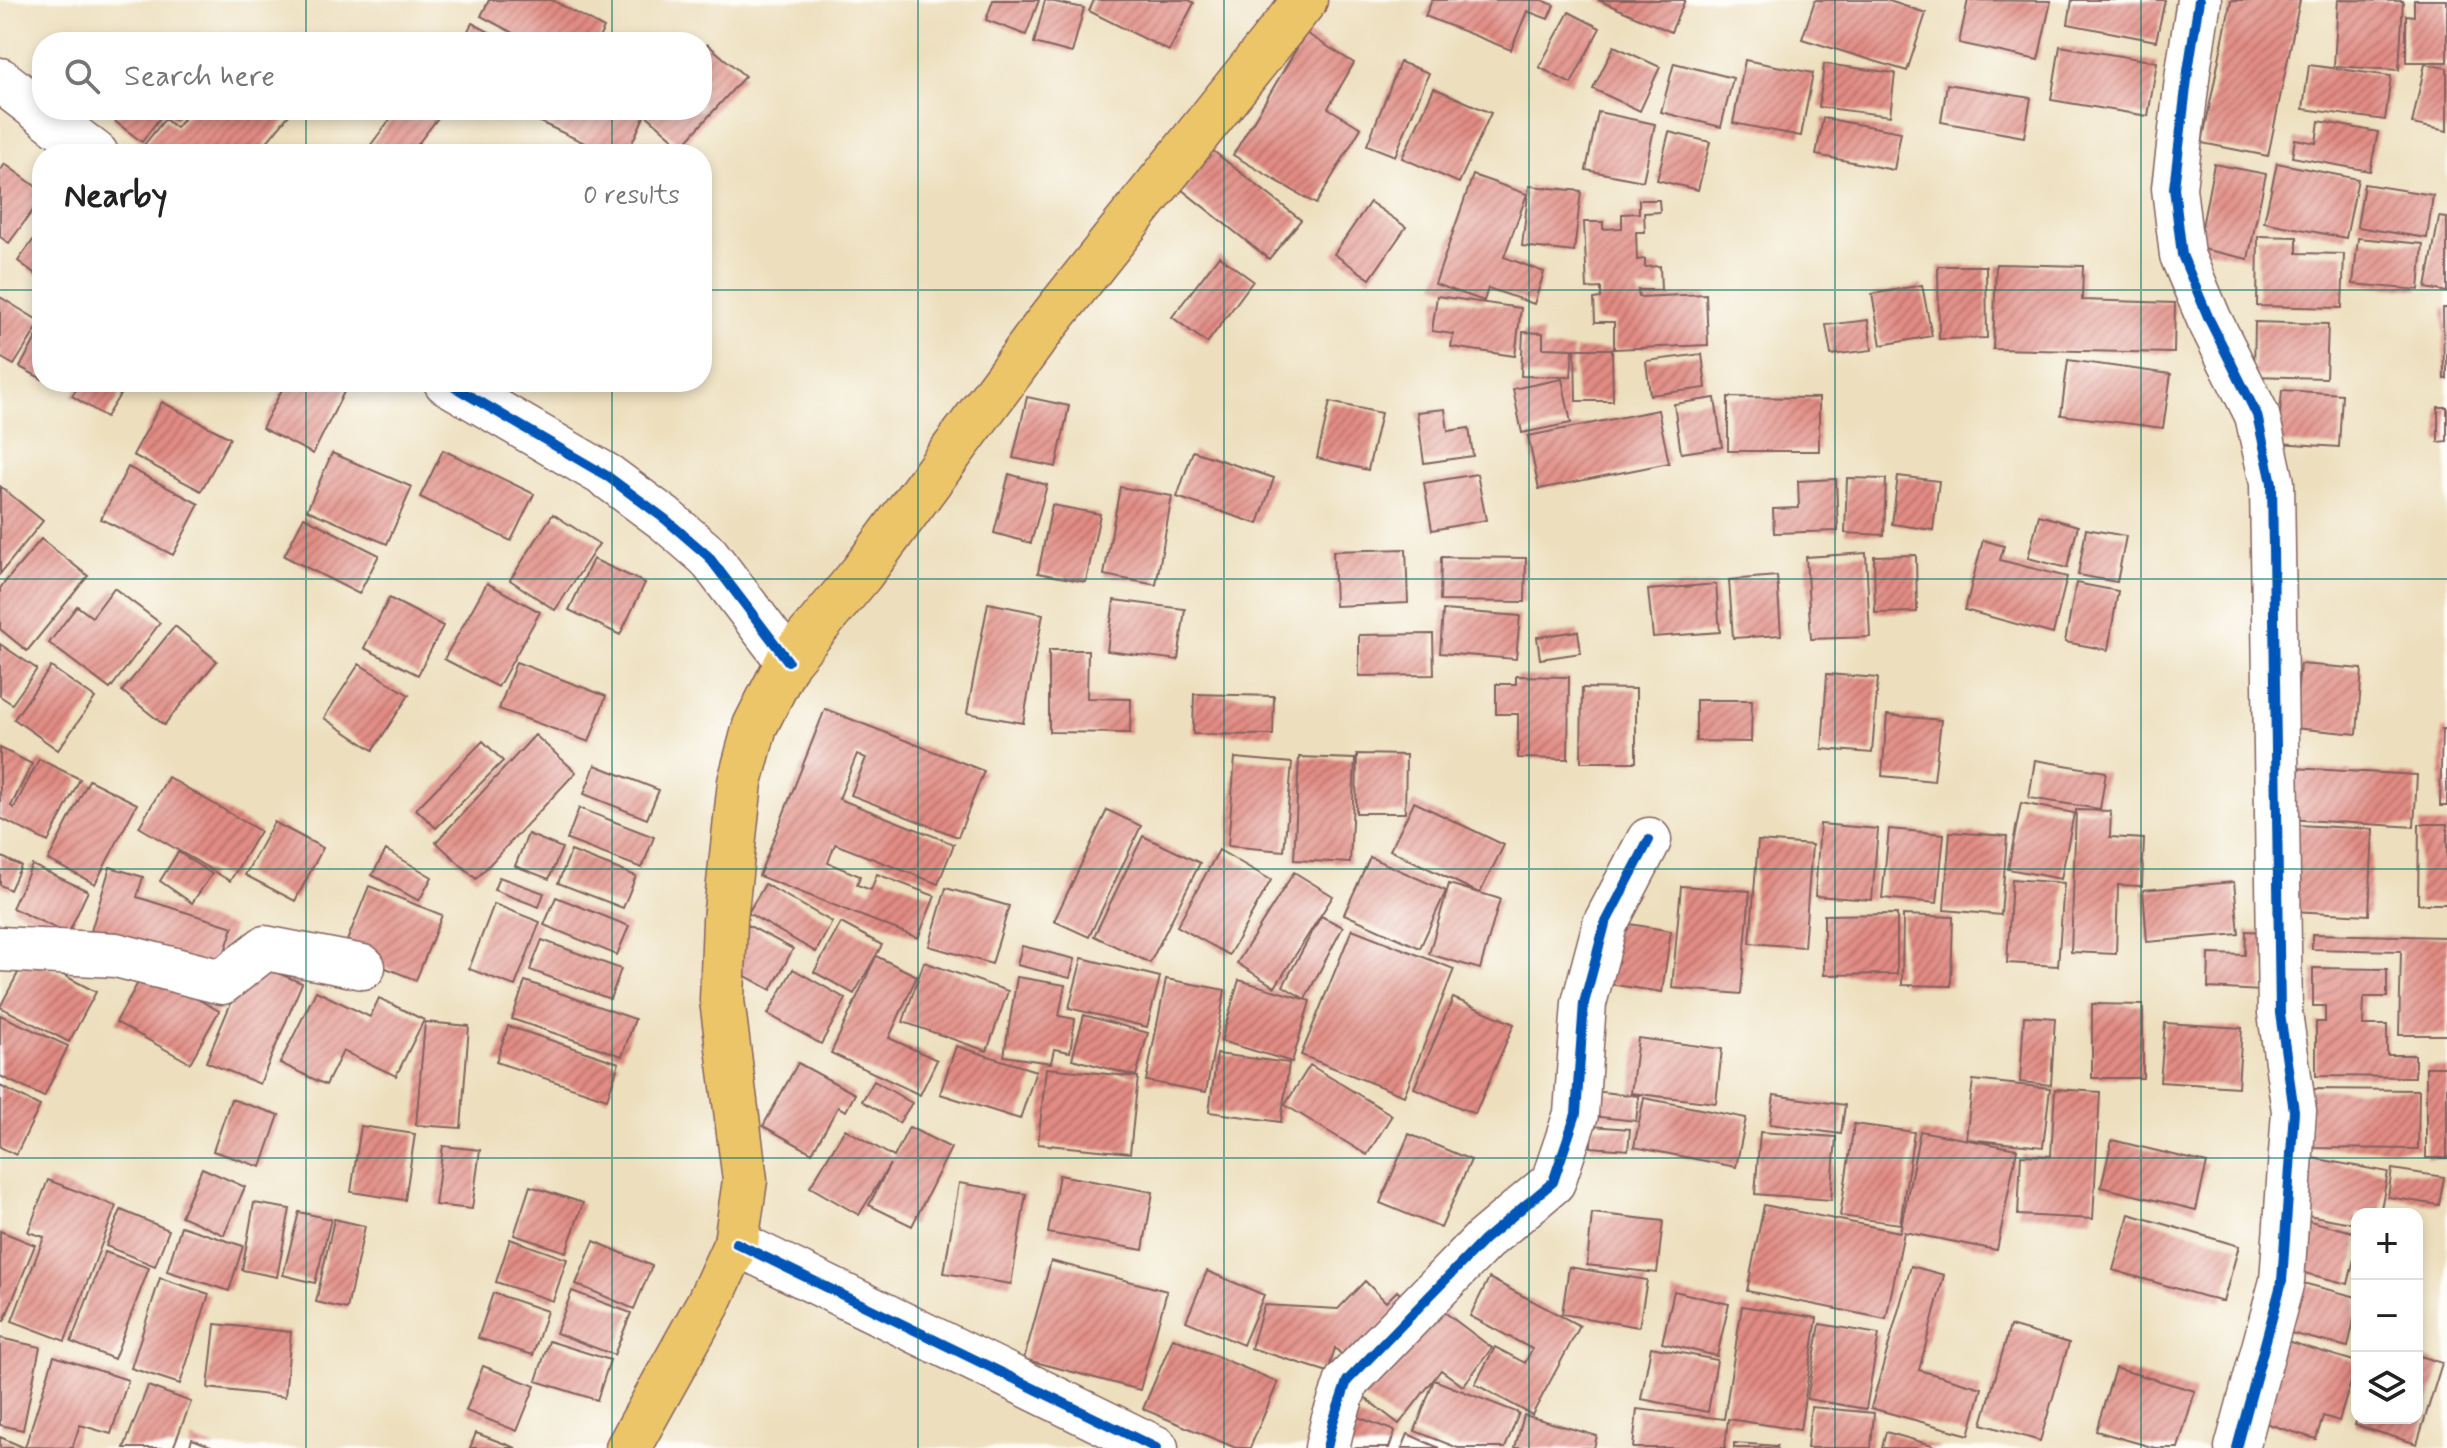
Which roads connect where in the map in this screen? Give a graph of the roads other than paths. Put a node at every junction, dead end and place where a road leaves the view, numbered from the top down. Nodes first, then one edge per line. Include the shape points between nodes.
1 (1305, 0) edge
2 (2199, 0) edge
3 (0, 80) edge
4 (32, 105) edge
5 (52, 120) edge
6 (83, 144) edge
7 (463, 392) edge
8 (788, 661) junction
9 (1649, 840) dead end
10 (0, 949) edge
11 (363, 967) dead end
12 (736, 1243) junction
13 (628, 1448) edge
14 (1156, 1448) edge
15 (1327, 1448) edge
16 (2237, 1448) edge

1 - 8 main road via 1044,327 861,574
2 - 16 street via 2174,188 2182,255 2257,415 2272,483 2280,1013 2294,1111 2282,1281
3 - 4 street
5 - 6 street
7 - 8 street via 607,476 665,519 708,556
8 - 12 main road via 755,726 740,782 725,920 722,1000 745,1180
9 - 15 street via 1605,924 1584,1003 1576,1114 1553,1182 1484,1240 1347,1381
10 - 11 street via 116,955 222,982 265,948
12 - 13 main road
12 - 14 street

